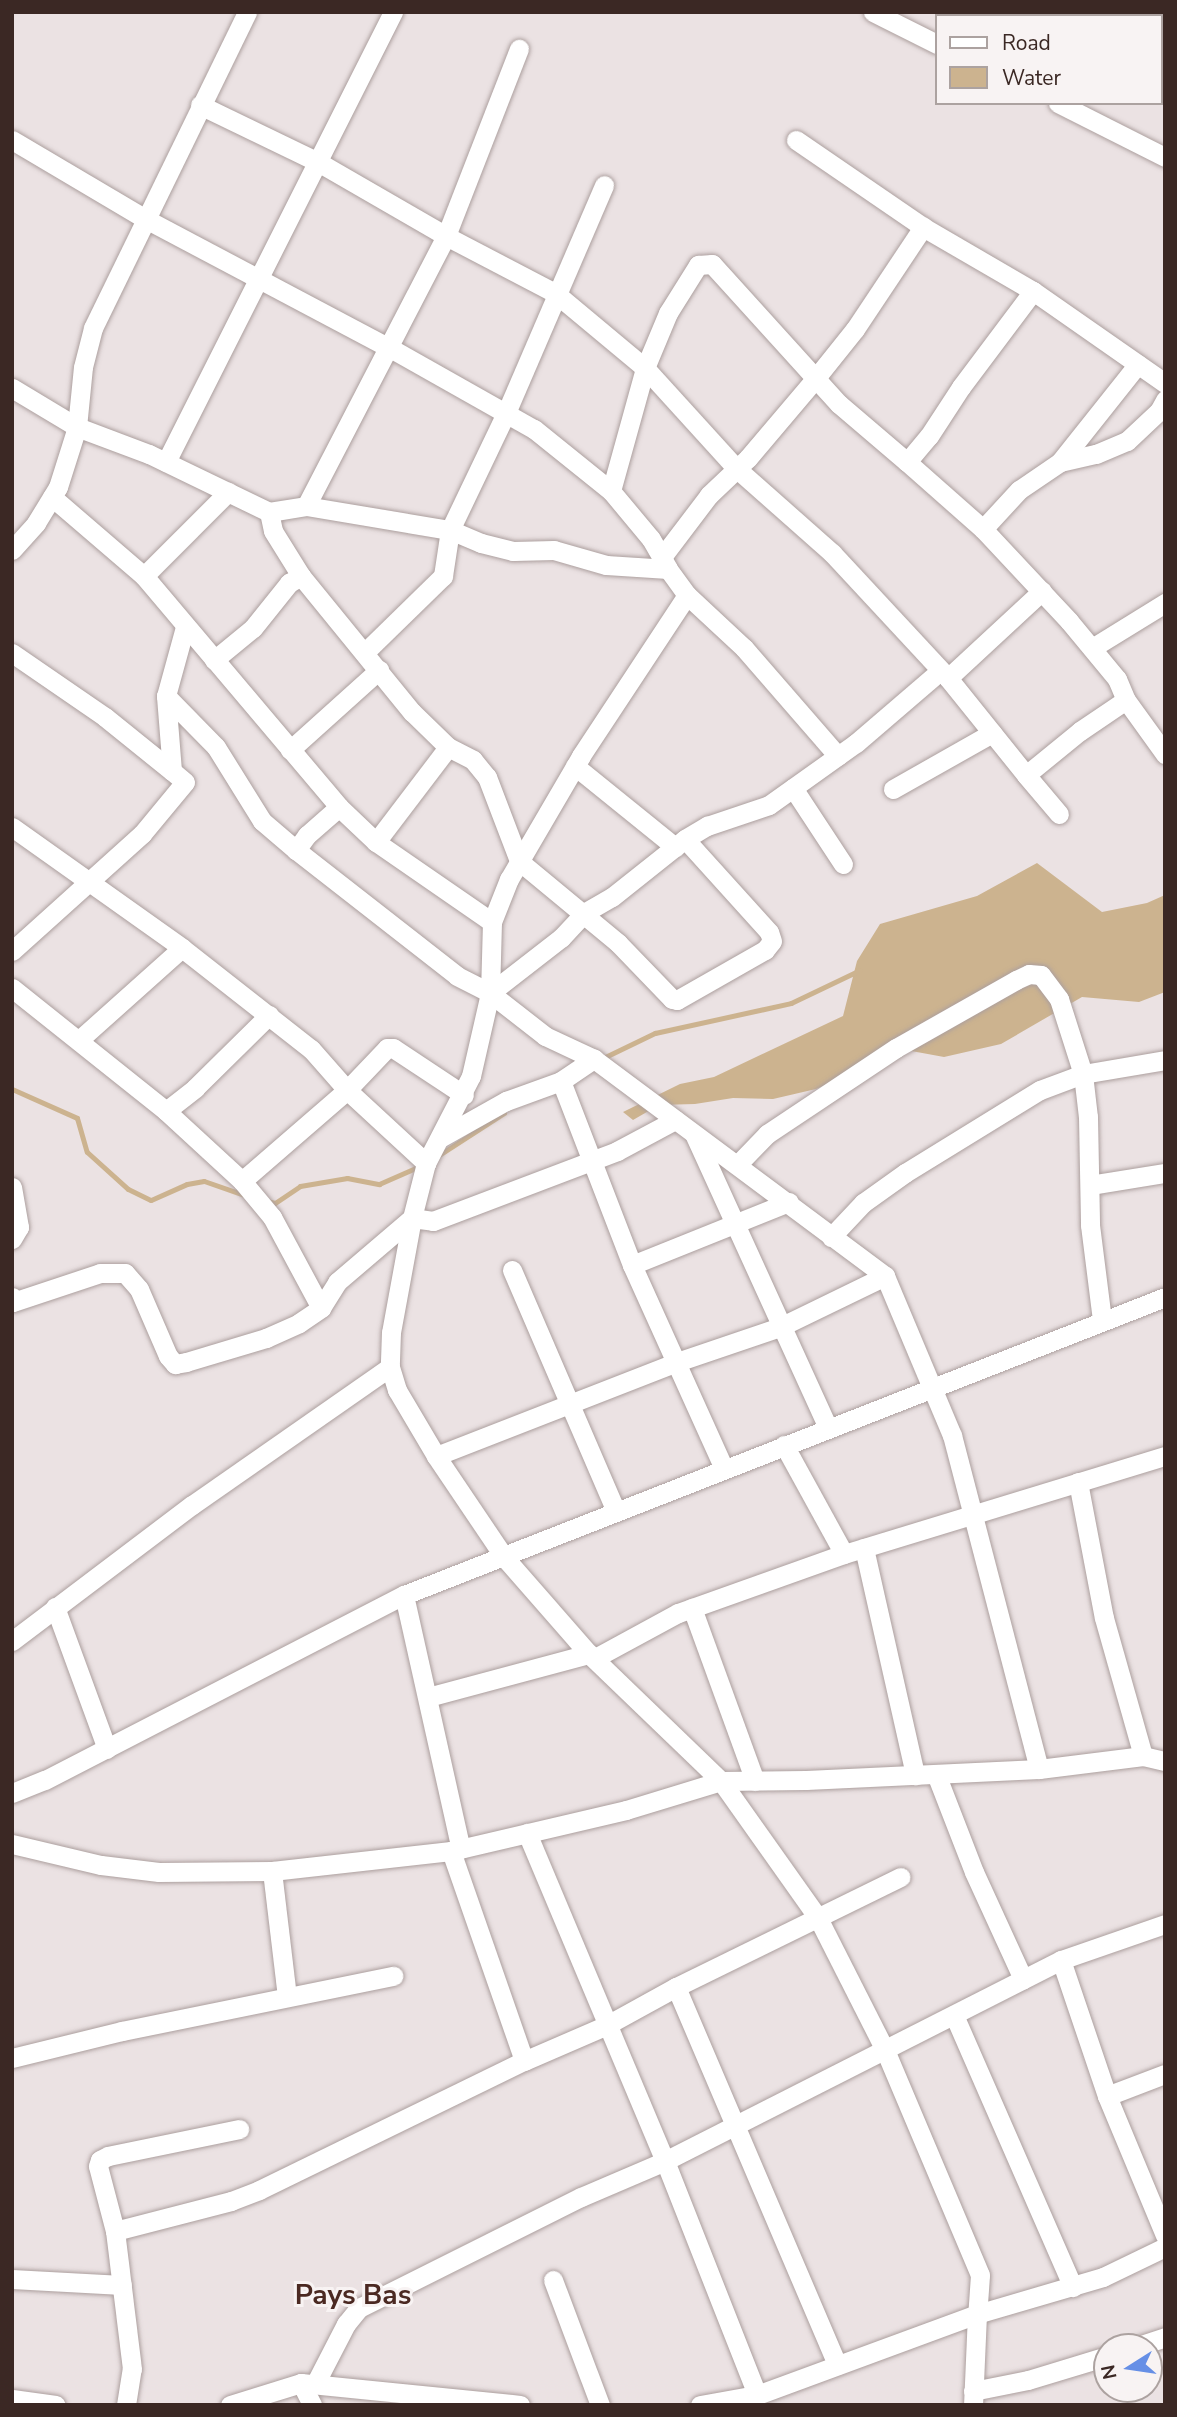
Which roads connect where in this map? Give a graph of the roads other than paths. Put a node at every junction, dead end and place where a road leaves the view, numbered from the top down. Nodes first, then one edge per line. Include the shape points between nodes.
1 (247, 12) edge
2 (393, 12) edge
3 (873, 12) edge
4 (936, 44) edge
5 (519, 49) dead end
6 (200, 105) junction
7 (1062, 105) edge
8 (12, 140) edge
9 (796, 140) dead end
10 (1165, 157) edge
11 (317, 162) junction
12 (604, 185) dead end
13 (144, 218) junction
14 (923, 227) junction
15 (446, 236) junction
16 (258, 278) junction
17 (1033, 291) junction
18 (555, 293) junction
19 (390, 348) junction
20 (1138, 364) junction
21 (645, 368) junction
22 (815, 379) junction
23 (1165, 383) edge
24 (12, 388) edge
25 (1165, 400) edge
26 (506, 413) junction
27 (77, 427) junction
28 (166, 462) junction
29 (907, 462) junction
30 (1060, 462) junction
31 (737, 469) junction
32 (611, 491) junction
33 (228, 492) junction
34 (52, 497) junction
35 (306, 506) junction
36 (269, 512) junction
37 (450, 530) junction
38 (983, 530) junction
39 (12, 550) edge
40 (665, 563) junction
41 (144, 576) junction
42 (301, 576) junction
43 (1042, 591) junction
44 (687, 595) junction
45 (1165, 603) edge
46 (185, 627) junction
47 (1092, 649) junction
48 (12, 653) edge
49 (365, 653) junction
50 (214, 660) junction
51 (379, 670) junction
52 (944, 675) junction
53 (166, 696) junction
54 (1126, 700) junction
55 (992, 733) junction
56 (449, 747) junction
57 (290, 750) junction
58 (1165, 754) edge
59 (838, 756) junction
60 (575, 766) junction
61 (172, 771) junction
62 (1026, 775) junction
63 (793, 788) junction
64 (893, 789) dead end
65 (339, 807) junction
66 (1059, 814) dead end
67 (12, 827) edge
68 (376, 842) junction
69 (680, 843) junction
70 (296, 850) junction
71 (519, 861) junction
72 (843, 864) dead end
73 (88, 883) junction
74 (584, 913) junction
75 (492, 922) junction
76 (182, 948) junction
77 (12, 951) edge
78 (12, 989) edge
79 (490, 993) junction
80 (269, 1015) junction
81 (79, 1040) junction
82 (594, 1059) junction
83 (1165, 1060) edge
84 (1083, 1074) junction
85 (561, 1081) junction
86 (347, 1090) junction
87 (464, 1095) junction
88 (166, 1111) junction
89 (675, 1120) junction
90 (695, 1135) junction
91 (439, 1139) junction
92 (592, 1160) junction
93 (426, 1163) junction
94 (738, 1164) junction
95 (1165, 1173) edge
96 (242, 1181) junction
97 (1090, 1185) junction
98 (12, 1187) edge
99 (789, 1202) junction
100 (412, 1218) junction
101 (735, 1226) junction
102 (831, 1237) junction
103 (12, 1239) edge
104 (632, 1265) junction
105 (512, 1270) dead end
106 (885, 1276) junction
107 (12, 1297) edge
108 (1165, 1297) edge
109 (321, 1308) junction
110 (1102, 1320) junction
111 (780, 1327) junction
112 (674, 1363) junction
113 (390, 1367) junction
114 (934, 1387) junction
115 (568, 1404) junction
116 (828, 1428) junction
117 (784, 1445) junction
118 (436, 1456) junction
119 (1165, 1456) edge
120 (724, 1469) junction
121 (1078, 1482) junction
122 (617, 1512) junction
123 (971, 1514) junction
124 (863, 1548) junction
125 (844, 1554) junction
126 (504, 1557) junction
127 (404, 1595) junction
128 (55, 1607) junction
129 (692, 1608) junction
130 (12, 1641) edge
131 (592, 1656) junction
132 (428, 1697) junction
133 (107, 1749) junction
134 (1143, 1756) junction
135 (1165, 1761) edge
136 (1039, 1769) junction
137 (936, 1774) junction
138 (915, 1775) junction
139 (755, 1780) junction
140 (721, 1781) junction
141 (12, 1793) edge
142 (527, 1833) junction
143 (12, 1844) edge
144 (456, 1850) junction
145 (272, 1871) junction
146 (901, 1877) dead end
147 (818, 1917) junction
148 (1165, 1924) edge
149 (1061, 1960) junction
150 (393, 1976) dead end
151 (1023, 1979) junction
152 (676, 1987) junction
153 (287, 1996) junction
154 (954, 2015) junction
155 (607, 2025) junction
156 (885, 2050) junction
157 (12, 2058) edge
158 (524, 2061) junction
159 (1165, 2074) edge
160 (1107, 2096) junction
161 (737, 2125) junction
162 (239, 2129) dead end
163 (665, 2161) junction
164 (115, 2231) junction
165 (1165, 2235) edge
166 (1165, 2247) edge
167 (12, 2279) edge
168 (553, 2280) dead end
169 (122, 2285) junction
170 (1073, 2287) junction
171 (977, 2314) junction
172 (1093, 2360) edge
173 (837, 2365) junction
174 (308, 2384) junction
175 (757, 2395) junction
176 (973, 2398) edge
177 (12, 2399) edge
178 (709, 2404) edge
179 (56, 2405) edge
180 (127, 2405) edge
181 (230, 2405) edge
182 (312, 2405) edge
183 (520, 2405) edge
184 (600, 2405) edge

1 - 6 street
2 - 11 street
3 - 4 street
5 - 15 street
6 - 11 street
6 - 13 street
7 - 10 street
8 - 13 street
9 - 14 street
11 - 15 street
11 - 16 street
12 - 18 street
13 - 16 street
13 - 27 street via 93,328 83,367
14 - 17 street
14 - 22 street via 855,329
15 - 18 street
15 - 19 street
16 - 19 street
16 - 28 street
17 - 20 street
17 - 29 street
18 - 21 street
18 - 26 street
19 - 26 street
19 - 35 street
20 - 23 street
20 - 30 street
21 - 22 street via 668,313 698,265 705,262 712,264
21 - 31 street
21 - 32 street
22 - 29 street
22 - 31 street
24 - 27 street
25 - 30 street via 1127,442
26 - 32 street via 534,429
26 - 37 street
27 - 28 street
27 - 34 street
28 - 33 street
29 - 38 street
30 - 38 street via 1019,490
31 - 40 street via 709,495
31 - 52 street via 832,553
32 - 40 street
33 - 36 street
33 - 41 street
34 - 39 street
34 - 41 street
35 - 36 street
35 - 37 street
36 - 42 street via 273,531
37 - 40 street via 513,551 554,550 606,565
37 - 49 street via 443,576
38 - 43 street
40 - 44 street
41 - 46 street
42 - 49 street
42 - 50 street via 289,583 253,628
43 - 47 street
43 - 52 street
44 - 59 street via 744,648
44 - 60 street
45 - 47 street
46 - 50 street
46 - 53 street
47 - 54 street via 1117,679
48 - 61 street via 106,717
49 - 51 street
50 - 57 street
51 - 56 street via 412,712
51 - 57 street
52 - 55 street
52 - 59 street
53 - 61 street
53 - 70 street via 223,756 262,821
54 - 58 street
54 - 62 street
55 - 62 street
55 - 64 street
56 - 68 street
56 - 71 street via 473,760 487,776
57 - 65 street
59 - 63 street
60 - 69 street
60 - 71 street
61 - 73 street via 185,782 180,789 142,834
62 - 66 street
63 - 69 street via 769,805 708,825
63 - 72 street
65 - 68 street
65 - 70 street
67 - 73 street
68 - 75 street
69 - 74 street via 612,897
69 - 74 street via 769,932 771,945 688,996 672,999
70 - 79 street via 457,976
71 - 74 street
71 - 75 street
73 - 76 street
73 - 77 street
74 - 79 street via 561,938
75 - 79 street
76 - 80 street
76 - 81 street
78 - 81 street
79 - 82 street via 545,1036
79 - 87 street
80 - 86 street via 311,1049
80 - 88 street
81 - 88 street
82 - 85 street
82 - 89 street
83 - 84 street
84 - 94 street via 1059,999 1045,978 1029,974 896,1048 767,1135
84 - 97 street
84 - 102 street via 1040,1090 905,1173 863,1203
85 - 91 street via 506,1101
85 - 92 street
86 - 87 street via 390,1048
86 - 93 street
86 - 96 street
87 - 91 street
88 - 96 street
89 - 90 street
89 - 92 street
90 - 94 street
90 - 101 street
91 - 93 street
92 - 100 street via 433,1221
92 - 104 street
93 - 100 street
94 - 99 street
95 - 97 street
96 - 109 street via 272,1217
97 - 110 street
98 - 103 street via 19,1227
99 - 101 street
99 - 102 street
100 - 109 street via 337,1282
100 - 113 street via 391,1332
101 - 104 street
101 - 111 street
102 - 106 street
104 - 112 street
105 - 115 street
106 - 111 street
106 - 114 street
107 - 109 street via 13,1302 100,1273 125,1273 139,1289 175,1364 266,1338
108 - 110 street
110 - 114 street
111 - 112 street
111 - 116 street
112 - 115 street
112 - 120 street
113 - 118 street via 408,1412
113 - 128 street
114 - 116 street
114 - 123 street via 952,1435
115 - 118 street
115 - 122 street
116 - 117 street
117 - 120 street
117 - 125 street
118 - 126 street
119 - 121 street
120 - 122 street
121 - 123 street
121 - 134 street via 1104,1618
122 - 126 street
123 - 124 street
123 - 136 street
124 - 125 street
124 - 138 street
125 - 129 street
126 - 127 street
126 - 131 street
127 - 132 street
127 - 133 street
128 - 130 street
128 - 133 street
129 - 131 street
129 - 139 street
131 - 132 street
131 - 140 street
132 - 144 street
133 - 141 street
134 - 135 street
134 - 136 street
136 - 137 street
137 - 138 street
137 - 151 street
138 - 139 street
139 - 140 street
140 - 142 street via 639,1807
140 - 147 street
142 - 144 street
142 - 155 street
143 - 145 street via 101,1865 159,1872
144 - 145 street
144 - 158 street
145 - 153 street
146 - 147 street
147 - 152 street
147 - 156 street
148 - 149 street
149 - 151 street
149 - 160 street
150 - 153 street
151 - 154 street
152 - 155 street
152 - 161 street
153 - 157 street
154 - 156 street
154 - 170 street
155 - 158 street
155 - 163 street
156 - 161 street
156 - 171 street via 980,2275
158 - 164 street via 259,2190
159 - 160 street
160 - 165 street
161 - 163 street
161 - 173 street
162 - 164 street via 100,2160 99,2173
163 - 174 street via 581,2197 359,2308
163 - 175 street
164 - 169 street
166 - 170 street via 1127,2268
167 - 169 street
168 - 184 street
169 - 180 street via 132,2369
170 - 171 street
171 - 173 street
171 - 176 street
172 - 176 street
173 - 175 street
174 - 181 street
174 - 182 street
174 - 183 street
175 - 178 street
177 - 179 street

